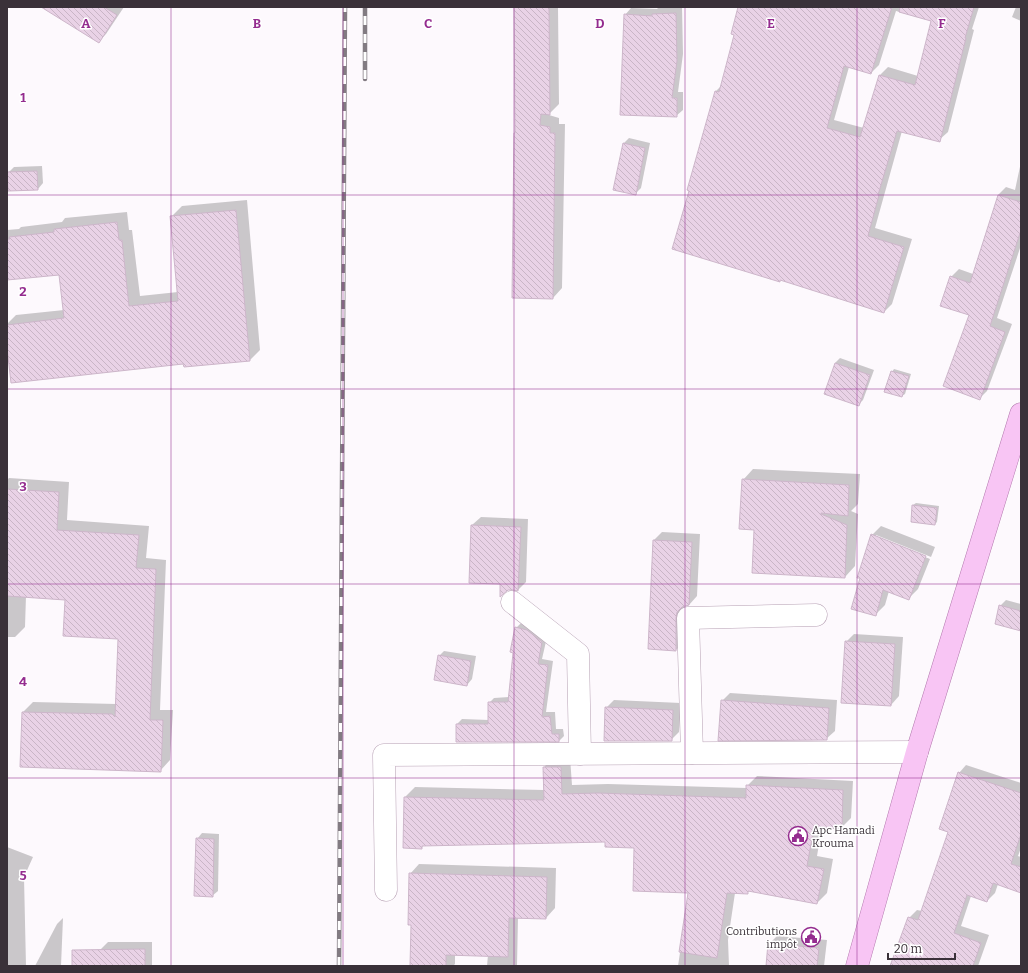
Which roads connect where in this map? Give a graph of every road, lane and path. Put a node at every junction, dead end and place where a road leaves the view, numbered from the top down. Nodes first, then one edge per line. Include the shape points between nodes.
1 (1021, 414) edge
2 (512, 602) dead end
3 (816, 616) dead end
4 (918, 752) junction
5 (692, 753) junction
6 (580, 754) junction
7 (386, 890) dead end
8 (857, 966) edge

1 - 4 main road
2 - 6 street via 578,654
3 - 5 street via 688,618
4 - 5 street
4 - 8 main road
5 - 6 street
6 - 7 street via 384,755

